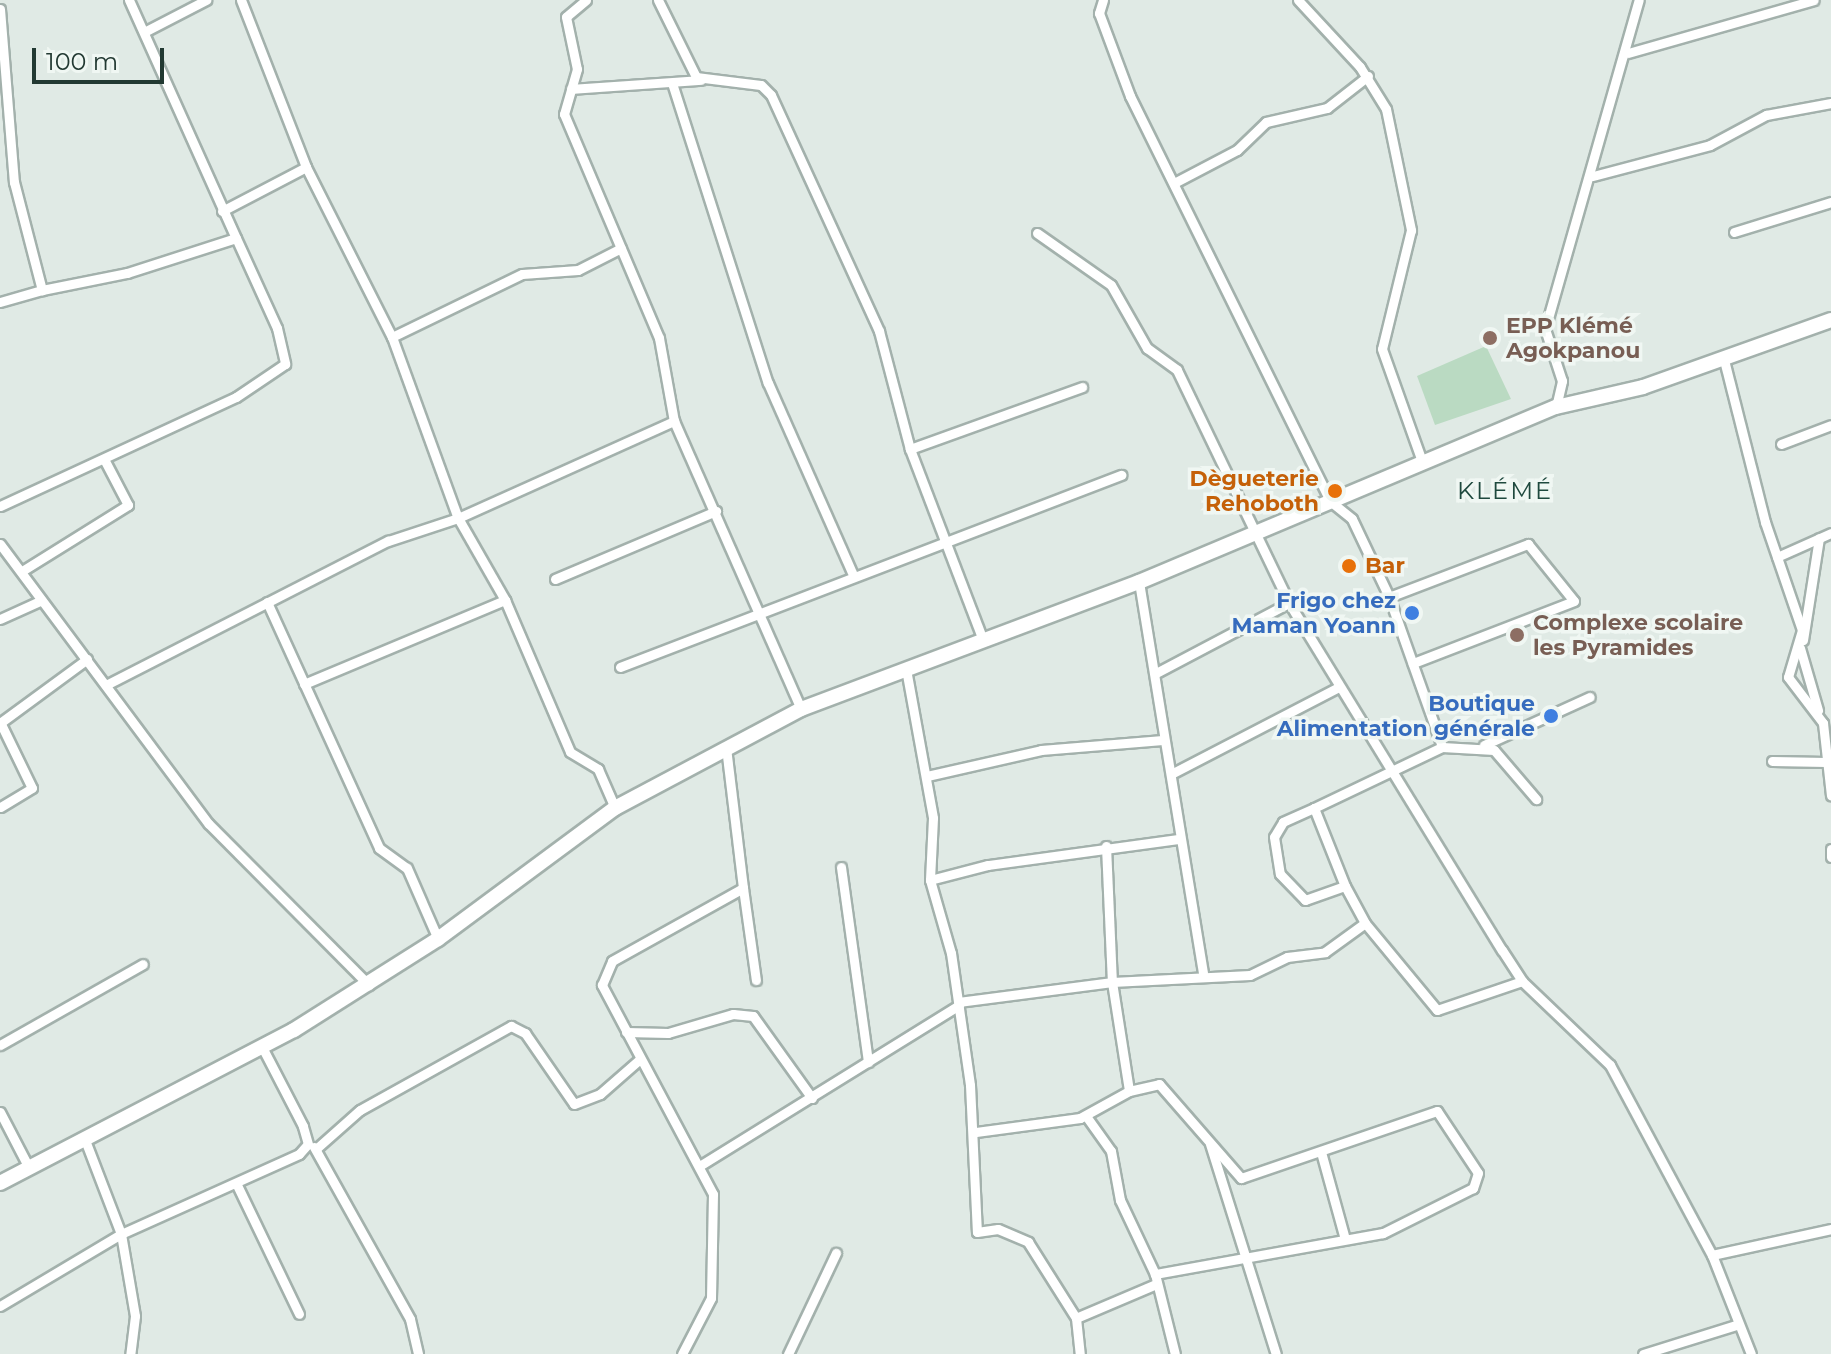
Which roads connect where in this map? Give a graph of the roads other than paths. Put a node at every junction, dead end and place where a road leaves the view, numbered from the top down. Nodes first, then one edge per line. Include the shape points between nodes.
1 (129, 0) edge
2 (206, 0) edge
3 (241, 0) edge
4 (586, 0) edge
5 (658, 0) edge
6 (1103, 0) edge
7 (1298, 0) edge
8 (1639, 0) edge
9 (1814, 0) edge
10 (0, 9) edge
11 (146, 31) junction
12 (1628, 53) junction
13 (1368, 76) junction
14 (701, 80) junction
15 (672, 83) junction
16 (571, 89) junction
17 (1831, 103) edge
18 (306, 167) junction
19 (1593, 176) junction
20 (1174, 183) junction
21 (1831, 202) edge
22 (222, 211) junction
23 (1734, 232) dead end
24 (1037, 233) dead end
25 (236, 238) junction
26 (621, 248) junction
27 (42, 290) junction
28 (0, 302) edge
29 (1831, 320) edge
30 (392, 337) junction
31 (1723, 355) junction
32 (1082, 387) dead end
33 (1556, 407) junction
34 (674, 421) junction
35 (1831, 425) edge
36 (1781, 444) dead end
37 (910, 449) junction
38 (104, 459) junction
39 (1423, 464) junction
40 (1121, 475) dead end
41 (1330, 501) junction
42 (0, 506) edge
43 (716, 511) junction
44 (458, 518) junction
45 (1831, 533) edge
46 (1255, 534) junction
47 (1819, 538) junction
48 (945, 543) junction
49 (0, 544) edge
50 (1777, 557) junction
51 (22, 571) junction
52 (852, 573) junction
53 (555, 579) dead end
54 (1139, 582) junction
55 (1389, 597) junction
56 (505, 600) junction
57 (40, 601) junction
58 (267, 602) junction
59 (1289, 603) junction
60 (757, 610) junction
61 (0, 619) edge
62 (982, 638) junction
63 (1800, 646) junction
64 (87, 659) junction
65 (1413, 663) junction
66 (620, 667) dead end
67 (906, 669) junction
68 (1156, 673) junction
69 (304, 684) junction
70 (106, 685) junction
71 (1339, 687) junction
72 (1590, 697) dead end
73 (801, 709) junction
74 (1820, 717) junction
75 (0, 723) edge
76 (1163, 740) junction
77 (1484, 745) junction
78 (726, 746) junction
79 (1442, 747) junction
80 (1772, 761) dead end
81 (1826, 762) junction
82 (1391, 769) junction
83 (1171, 774) junction
84 (927, 776) junction
85 (1831, 796) edge
86 (1536, 799) dead end
87 (0, 807) edge
88 (615, 808) junction
89 (1314, 808) junction
90 (1179, 839) junction
91 (1106, 846) junction
92 (1831, 849) edge
93 (1831, 857) edge
94 (841, 867) dead end
95 (930, 880) junction
96 (1345, 886) junction
97 (743, 888) junction
98 (1365, 923) junction
99 (438, 939) junction
100 (143, 964) dead end
101 (1203, 973) junction
102 (756, 980) dead end
103 (1522, 981) junction
104 (1112, 982) junction
105 (369, 985) junction
106 (959, 1004) junction
107 (626, 1032) junction
108 (0, 1045) edge
109 (262, 1047) junction
110 (640, 1059) junction
111 (868, 1062) junction
112 (1129, 1091) junction
113 (812, 1098) junction
114 (0, 1112) edge
115 (1086, 1116) junction
116 (976, 1132) junction
117 (1208, 1137) junction
118 (85, 1140) junction
119 (313, 1146) junction
120 (1321, 1152) junction
121 (701, 1165) junction
122 (29, 1168) junction
123 (0, 1183) edge
124 (237, 1185) junction
125 (1831, 1229) edge
126 (121, 1234) junction
127 (1345, 1239) junction
128 (836, 1253) dead end
129 (1712, 1255) junction
130 (1246, 1256) junction
131 (1155, 1279) junction
132 (0, 1306) edge
133 (299, 1314) dead end
134 (1076, 1318) junction
135 (1736, 1325) junction
136 (130, 1354) edge
137 (418, 1354) edge
138 (682, 1354) edge
139 (788, 1354) edge
140 (1080, 1354) edge
141 (1175, 1354) edge
142 (1276, 1354) edge
143 (1644, 1354) edge
144 (1751, 1354) edge

1 - 11 street
2 - 11 street
3 - 18 street
4 - 16 street via 566,17 577,69
5 - 14 street
6 - 20 street via 1099,13 1130,96
7 - 13 street
8 - 12 street
9 - 12 street
10 - 27 street via 14,182
11 - 22 street
12 - 19 street
13 - 20 street via 1316,113 1266,122 1237,150
13 - 39 street via 1386,109 1411,230 1382,349
14 - 15 street
14 - 37 street via 761,85 771,95 879,331
15 - 16 street
15 - 52 street via 768,383
16 - 26 street via 564,114
17 - 19 street via 1766,115 1710,145
18 - 22 street
18 - 30 street
19 - 33 street via 1545,329 1562,381
20 - 41 street
21 - 23 street
22 - 25 street
24 - 46 street via 1111,285 1147,348 1177,370
25 - 27 street via 127,273
25 - 38 street via 277,328 285,364 236,397 170,421
26 - 30 street via 578,270 522,274
26 - 34 street via 659,338
27 - 28 street
29 - 31 street
30 - 44 street
31 - 33 street via 1643,387
31 - 50 street
32 - 37 street
33 - 39 street
34 - 43 street
34 - 44 street
35 - 36 street
37 - 48 street
38 - 42 street
38 - 51 street via 128,505
39 - 41 street
40 - 48 street
41 - 46 street
41 - 55 street via 1352,519
43 - 53 street
43 - 60 street
44 - 56 street
44 - 58 street via 388,541
45 - 47 street
46 - 54 street
46 - 59 street
47 - 50 street
47 - 63 street via 1809,632
48 - 52 street
48 - 62 street
49 - 51 street
50 - 63 street via 1789,579
51 - 57 street
52 - 60 street
54 - 62 street
54 - 68 street
55 - 65 street
55 - 65 street via 1528,544 1574,601
56 - 69 street
56 - 88 street via 570,752 598,769
57 - 61 street
57 - 64 street
58 - 69 street
58 - 70 street
59 - 68 street
59 - 71 street
60 - 66 street
60 - 73 street
62 - 67 street
63 - 74 street
63 - 74 street via 1788,677
64 - 70 street
64 - 75 street
65 - 79 street
67 - 73 street
67 - 84 street
68 - 76 street
69 - 99 street via 379,848 407,868
70 - 105 street via 209,824
71 - 82 street
71 - 83 street
72 - 77 street
73 - 78 street
74 - 81 street
75 - 87 street via 32,788
76 - 83 street
76 - 84 street via 1041,750
77 - 79 street
77 - 86 street
78 - 88 street
78 - 97 street
79 - 82 street
80 - 81 street
81 - 85 street
82 - 89 street
82 - 103 street
83 - 90 street
84 - 95 street
88 - 99 street
89 - 96 street
89 - 96 street via 1275,830 1280,874 1305,900
90 - 91 street
90 - 101 street
91 - 95 street
91 - 104 street
92 - 93 street
94 - 111 street
95 - 106 street
96 - 98 street
97 - 102 street
97 - 107 street via 605,969 602,985
98 - 101 street via 1325,952 1287,957 1250,975
98 - 103 street via 1440,1012
99 - 105 street
100 - 108 street
101 - 104 street
103 - 129 street via 1610,1065
104 - 106 street
104 - 112 street
105 - 109 street
106 - 111 street
106 - 116 street
107 - 110 street
107 - 113 street via 668,1033 733,1014 753,1016
109 - 118 street
109 - 119 street
110 - 119 street via 600,1094 574,1104 525,1033 511,1026 360,1110
110 - 121 street
111 - 113 street via 840,1073
112 - 115 street
112 - 117 street via 1159,1084
113 - 121 street via 793,1103 755,1137
114 - 122 street
115 - 116 street
115 - 131 street via 1111,1151 1120,1200
116 - 134 street via 979,1236 998,1229 1028,1242
117 - 120 street via 1247,1180
117 - 130 street
118 - 122 street
118 - 126 street
119 - 124 street via 286,1165
119 - 137 street via 410,1319
120 - 127 street
120 - 127 street via 1437,1111 1478,1173 1473,1188 1418,1216
121 - 138 street via 713,1194 712,1294
122 - 123 street
124 - 126 street
124 - 133 street
125 - 129 street
126 - 132 street
126 - 136 street via 135,1316
127 - 130 street
128 - 139 street
129 - 135 street
130 - 131 street
130 - 142 street
131 - 134 street
131 - 141 street
134 - 140 street
135 - 143 street
135 - 144 street

